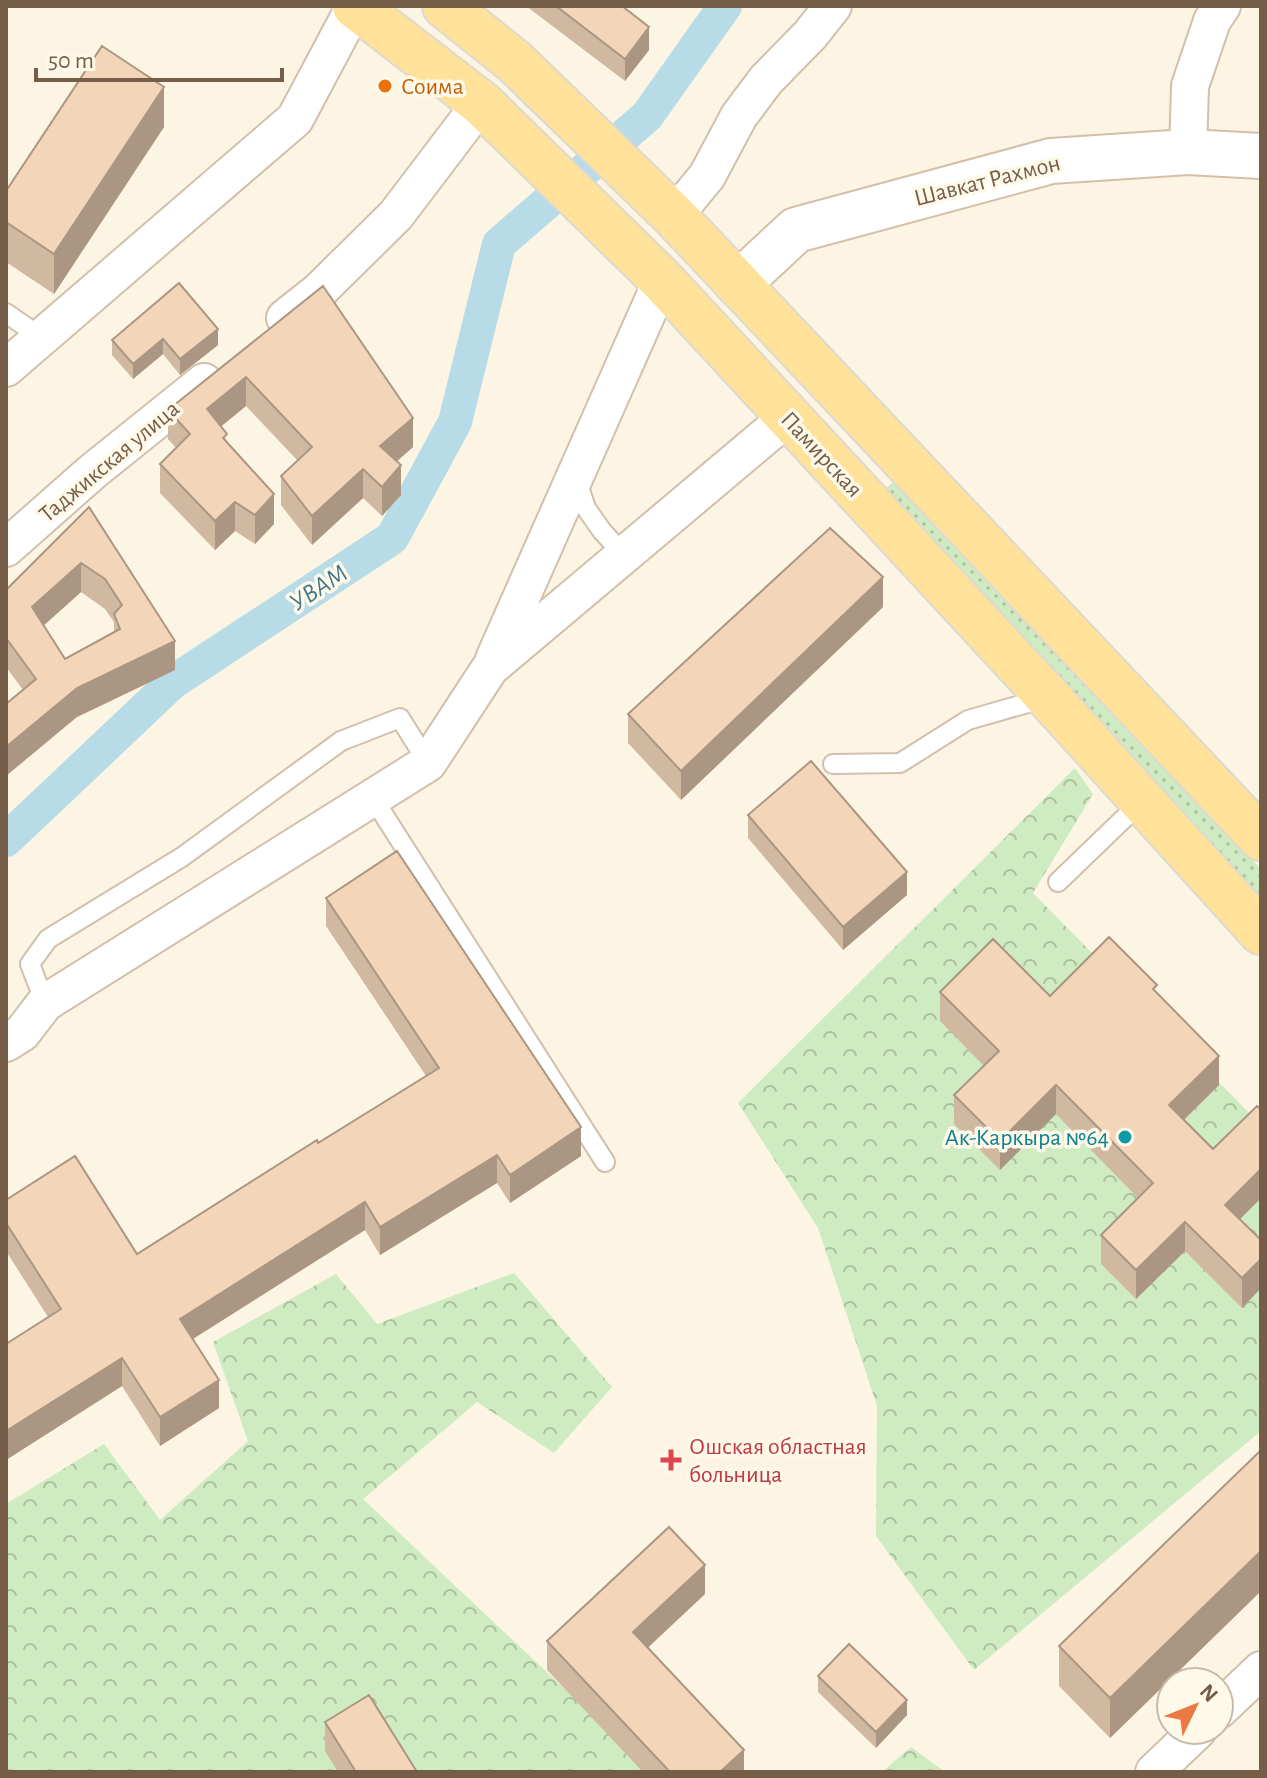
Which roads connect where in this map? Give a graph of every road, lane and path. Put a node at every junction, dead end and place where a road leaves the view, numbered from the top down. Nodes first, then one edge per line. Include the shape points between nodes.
1 (355, 6) edge
2 (445, 6) edge
3 (833, 6) edge
4 (1222, 6) edge
5 (515, 62) junction
6 (481, 103) junction
7 (1188, 152) junction
8 (1261, 156) edge
9 (674, 216) junction
10 (662, 280) junction
11 (738, 284) junction
12 (6, 313) edge
13 (42, 338) junction
14 (6, 368) edge
15 (788, 417) junction
16 (575, 476) junction
17 (6, 548) edge
18 (624, 555) junction
19 (490, 668) junction
20 (1048, 697) junction
21 (428, 763) junction
22 (833, 764) dead end
23 (373, 798) junction
24 (1142, 801) junction
25 (1261, 838) edge
26 (1058, 882) dead end
27 (1261, 932) edge
28 (45, 1003) junction
29 (6, 1043) edge
30 (605, 1162) dead end
31 (1261, 1670) edge
32 (1235, 1695) edge
33 (1181, 1746) edge
34 (1154, 1772) edge

1 - 6 main road, Памирская
1 - 13 street via 295,119
2 - 5 main road
3 - 9 street via 766,80 739,116 707,176
4 - 7 street via 1190,86
5 - 6 main road
5 - 9 main road
6 - 10 main road, Памирская
6 - 17 street, Таджикская улица via 396,215 319,291 92,472
7 - 8 street, Шавкат Рахмон
7 - 11 street, Шавкат Рахмон via 1051,161 796,230
9 - 11 main road
10 - 15 main road, Памирская
10 - 16 street
11 - 25 main road
12 - 13 lane
13 - 14 street
15 - 18 street
15 - 20 main road, Памирская
16 - 18 lane via 586,508
16 - 19 street
18 - 19 street
19 - 21 street
20 - 22 lane via 968,720 900,763
20 - 24 main road, Памирская
21 - 23 street
21 - 28 lane via 400,718 341,741 182,857 48,939 30,964
23 - 28 street
23 - 30 lane
24 - 26 lane
24 - 27 main road, Памирская
28 - 29 street via 22,1033
31 - 32 street
33 - 34 street

